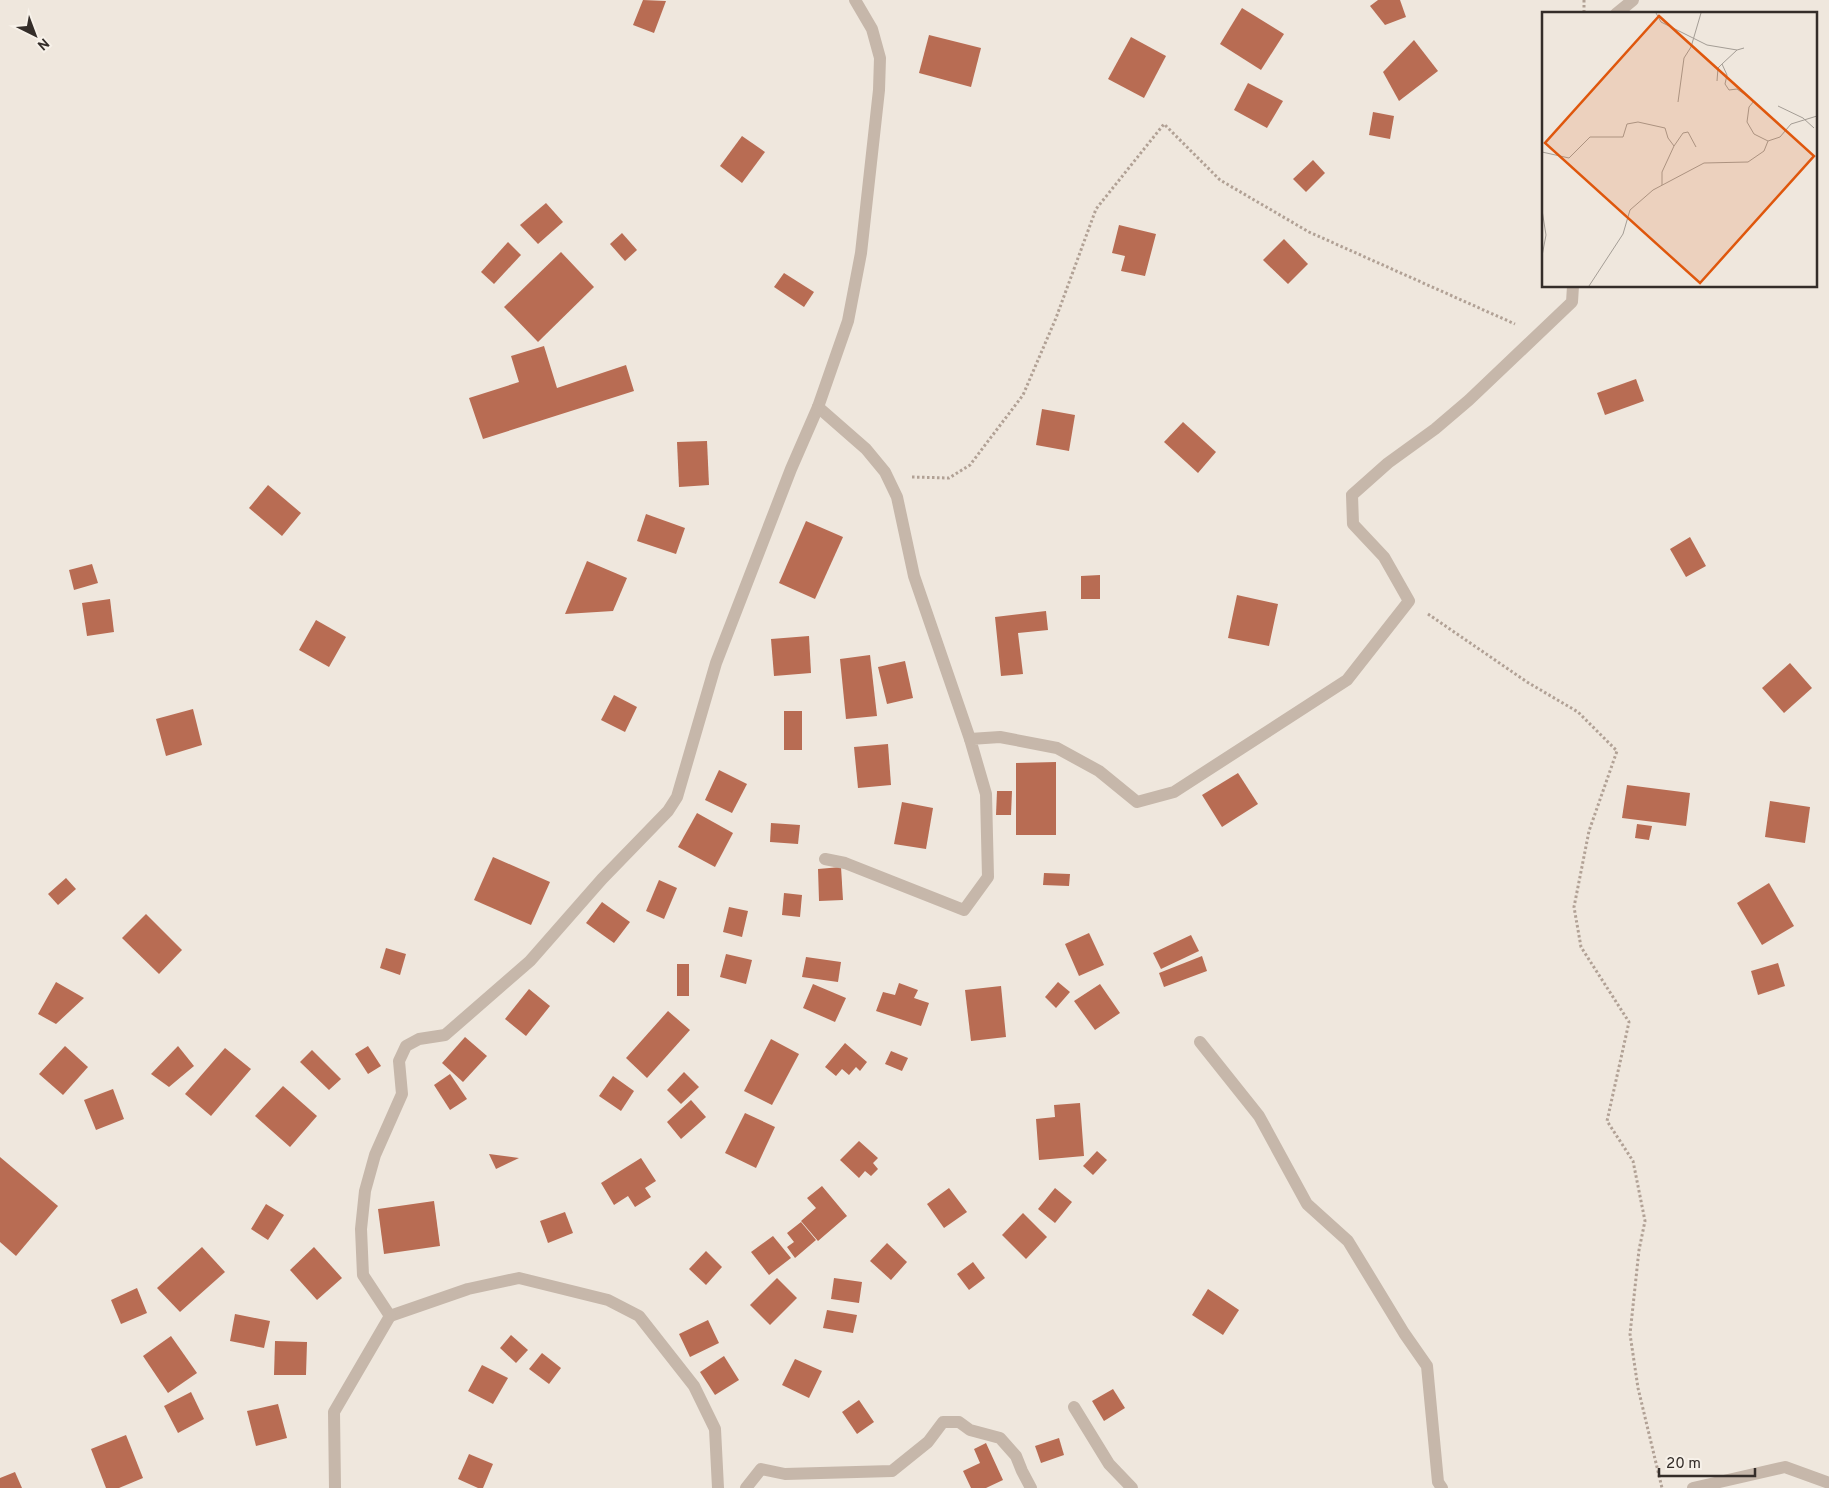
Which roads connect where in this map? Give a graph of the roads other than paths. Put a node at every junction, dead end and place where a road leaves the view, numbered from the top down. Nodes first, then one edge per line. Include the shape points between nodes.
1 (854, 0) edge
2 (1633, 0) edge
3 (1618, 12) edge
4 (1572, 288) edge
5 (818, 407) junction
6 (970, 739) junction
7 (825, 859) dead end
8 (1200, 1042) dead end
9 (390, 1316) junction
10 (1074, 1407) dead end
11 (1829, 1483) edge
12 (335, 1488) edge
13 (718, 1488) edge
14 (746, 1488) edge
15 (1031, 1488) edge
16 (1132, 1488) edge
17 (1442, 1488) edge
18 (1693, 1488) edge

1 - 5 street via 872,29 880,58 879,90 861,253 848,321
2 - 3 street
4 - 6 street via 1572,302 1469,400 1352,495 1352,524 1384,558 1409,601 1347,680 1174,792 1137,802 1099,771 1057,748 1000,738
5 - 6 street via 866,449 897,497 914,576
5 - 9 street via 716,663 677,797 663,817 530,960 445,1035 419,1039 406,1046 399,1061 402,1094 372,1164 361,1229 363,1275
6 - 7 street via 986,794 988,877 964,910 862,869
8 - 17 street via 1259,1116 1306,1204 1348,1241 1427,1366 1438,1482
9 - 12 street via 334,1412
9 - 13 street via 468,1289 519,1278 608,1300 639,1316 694,1386 715,1430
10 - 16 street via 1109,1464
11 - 18 street via 1785,1467
14 - 15 street via 761,1469 785,1474 892,1471 928,1442 943,1422 959,1422 970,1430 1000,1438 1016,1456

